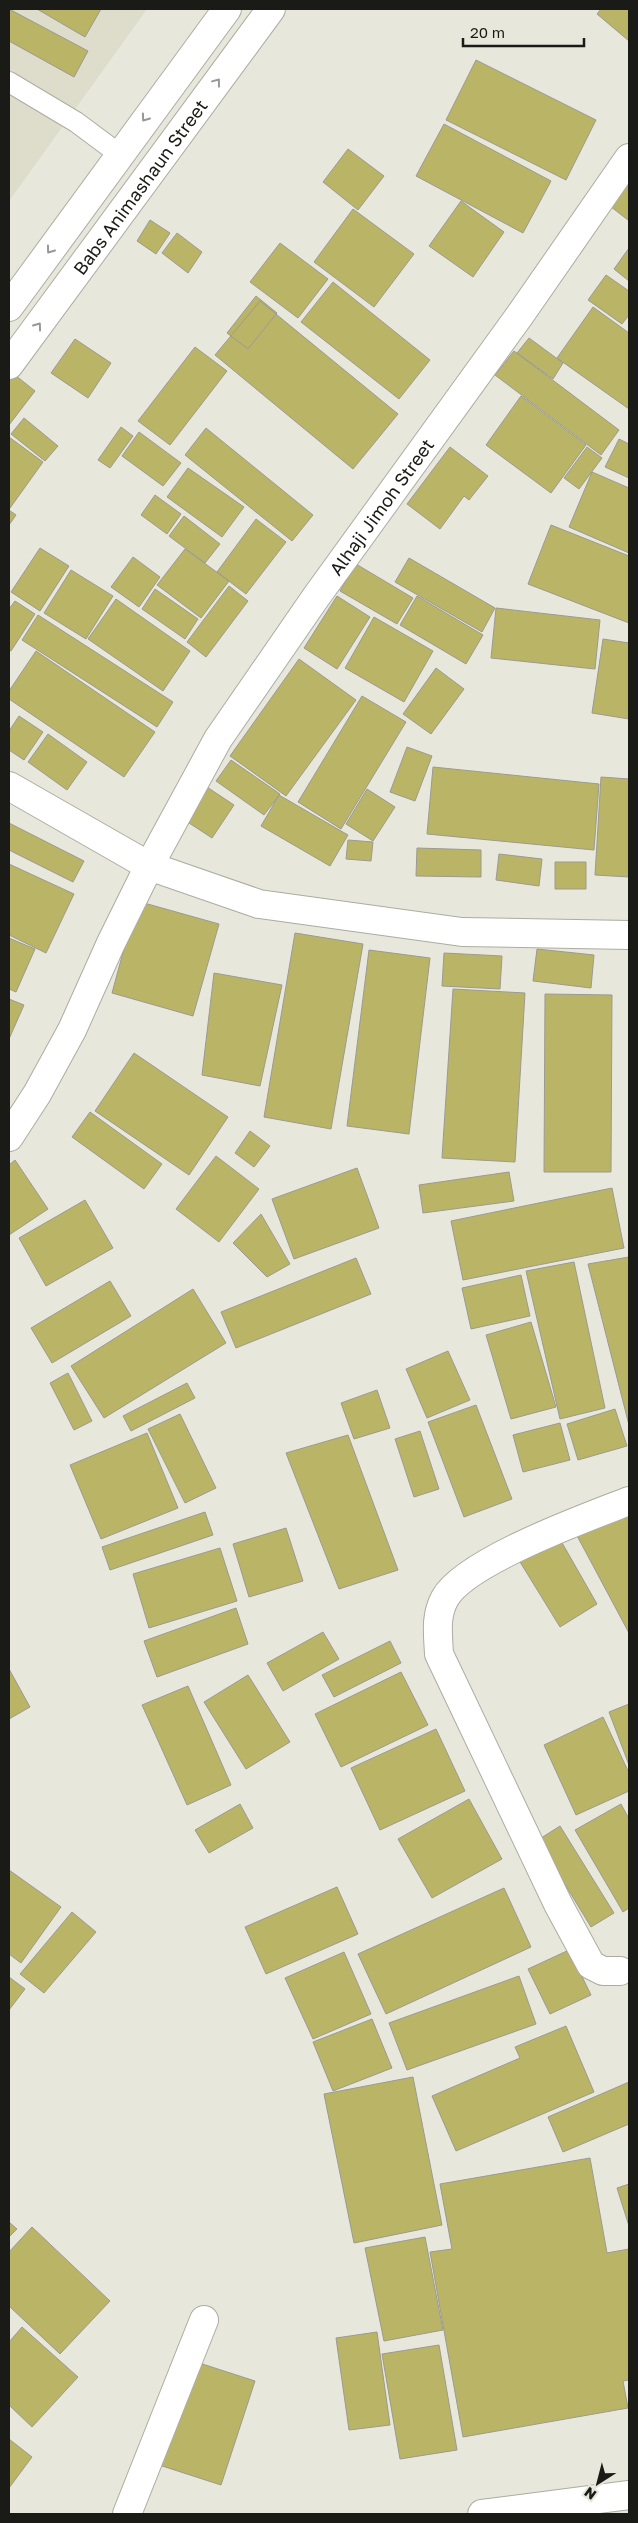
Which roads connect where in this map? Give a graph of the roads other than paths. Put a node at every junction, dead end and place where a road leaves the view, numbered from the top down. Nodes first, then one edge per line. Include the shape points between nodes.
1 (227, 9) edge
2 (271, 9) edge
3 (9, 82) edge
4 (170, 84) junction
5 (197, 109) junction
6 (119, 154) junction
7 (629, 158) edge
8 (9, 307) edge
9 (9, 365) edge
10 (9, 786) edge
11 (149, 866) junction
12 (629, 934) edge
13 (9, 1137) edge
14 (629, 1500) edge
15 (626, 1977) edge
16 (204, 2320) dead end
17 (629, 2495) edge
18 (127, 2514) edge
19 (482, 2514) edge

1 - 4 street, Babs Animashaun Street
5 -> 2 street, Babs Animashaun Street
3 - 6 lane via 76,122
4 - 5 street
4 -> 6 street, Babs Animashaun Street
9 -> 5 street, Babs Animashaun Street
6 -> 8 street, Babs Animashaun Street
7 - 11 street, Alhaji Jimoh Street via 218,740
10 - 11 street
11 - 12 street via 260,904 462,932
11 - 13 street, Alhaji Jimoh Street via 72,1030
14 - 15 street via 528,1542 469,1575 446,1597 437,1621 439,1654 558,1904 591,1965
16 - 18 street
17 - 19 street

